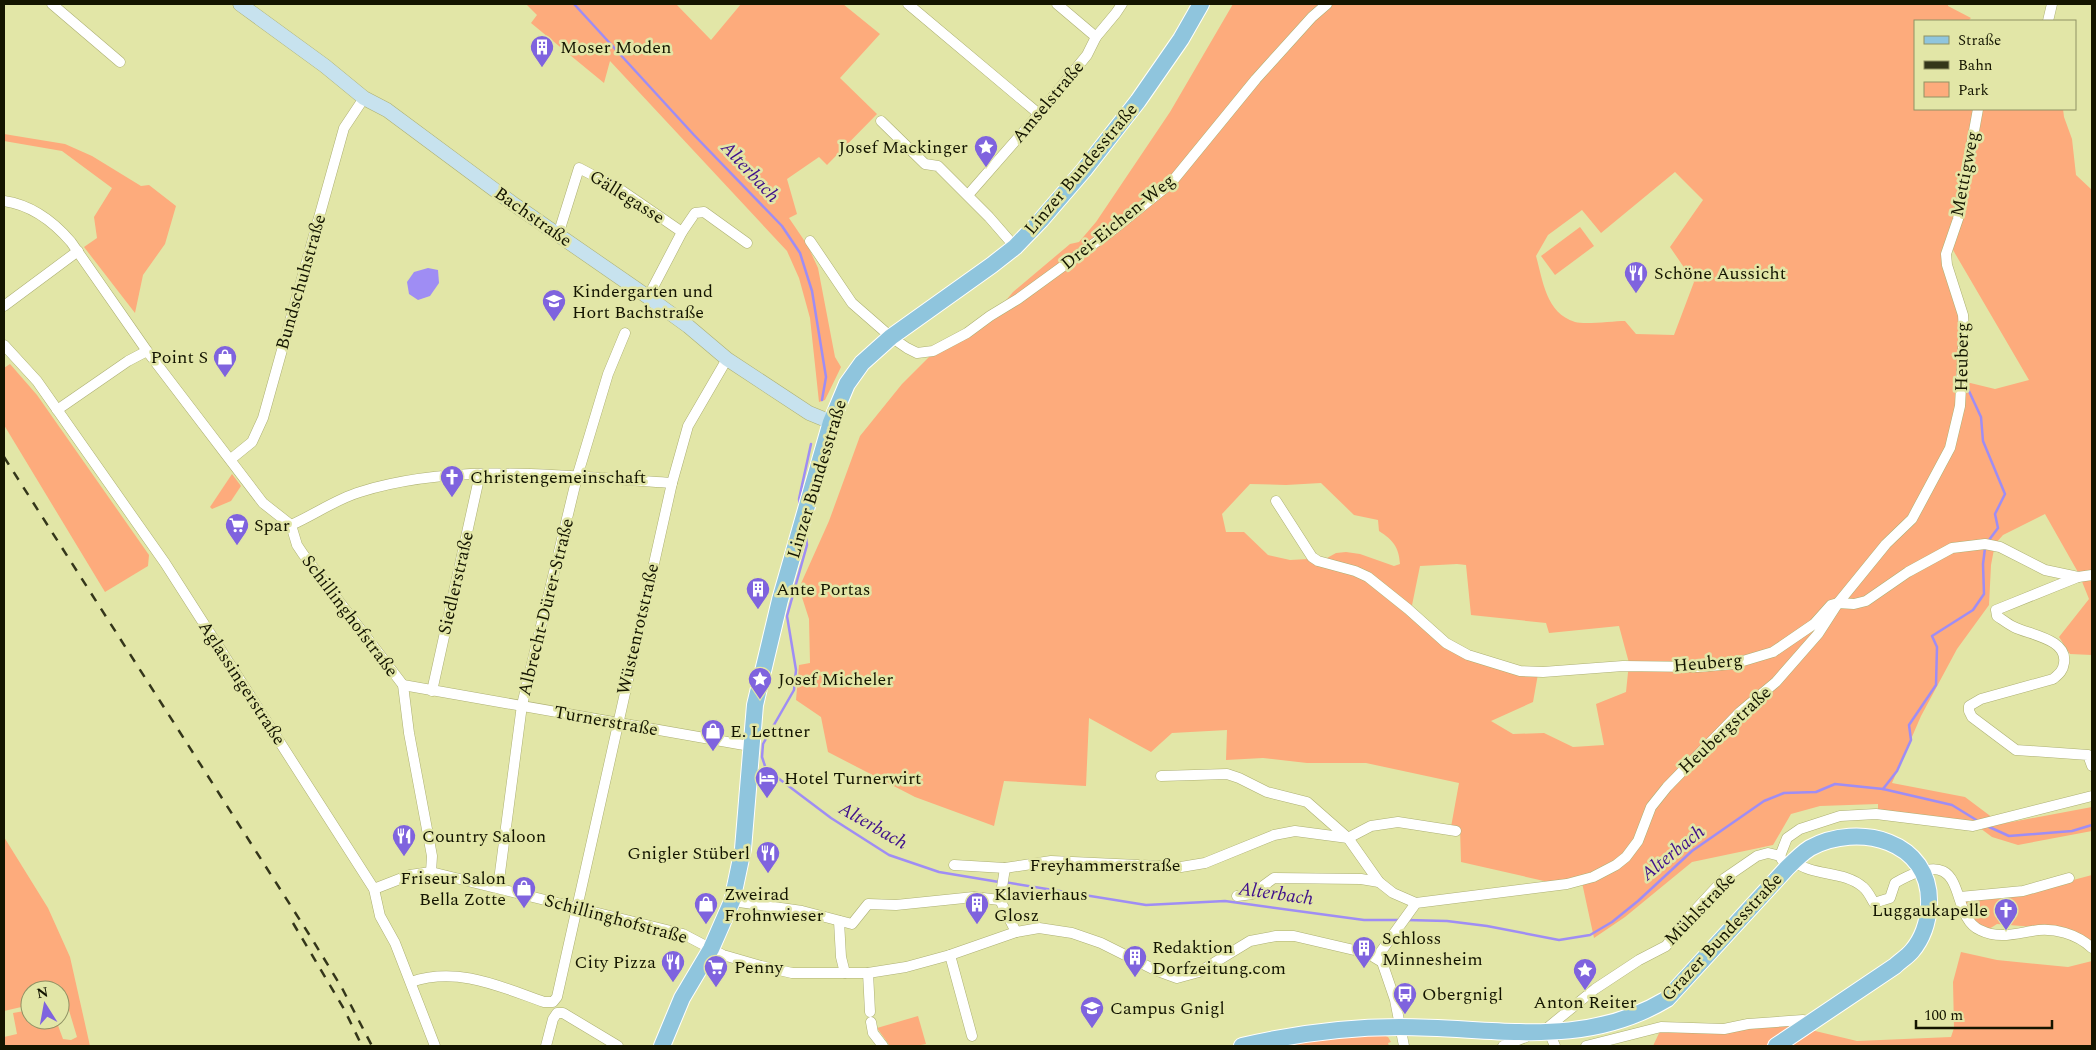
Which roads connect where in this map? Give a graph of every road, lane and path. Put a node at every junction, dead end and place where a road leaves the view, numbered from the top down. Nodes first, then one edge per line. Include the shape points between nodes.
1 (52, 4) edge
2 (240, 4) edge
3 (908, 4) edge
4 (1057, 4) edge
5 (1122, 4) edge
6 (1201, 4) edge
7 (1327, 4) edge
8 (2052, 4) edge
9 (2048, 20) edge
10 (1096, 36) junction
11 (120, 62) dead end
12 (364, 98) junction
13 (1978, 110) edge
14 (1039, 114) junction
15 (881, 121) dead end
16 (968, 195) junction
17 (4, 202) edge
18 (682, 232) junction
19 (558, 235) junction
20 (1951, 239) joint
21 (810, 240) dead end
22 (747, 243) dead end
23 (1014, 247) junction
24 (78, 251) junction
25 (648, 297) junction
26 (4, 306) edge
27 (625, 333) dead end
28 (891, 337) junction
29 (4, 345) edge
30 (146, 351) junction
31 (727, 359) junction
32 (57, 410) junction
33 (832, 422) junction
34 (231, 459) junction
35 (480, 474) junction
36 (577, 477) junction
37 (672, 483) junction
38 (1276, 501) dead end
39 (291, 525) junction
40 (2092, 574) edge
41 (2078, 577) junction
42 (1838, 603) junction
43 (403, 685) junction
44 (432, 691) junction
45 (522, 705) junction
46 (617, 722) junction
47 (750, 746) junction
48 (2092, 766) edge
49 (1161, 776) dead end
50 (2092, 796) edge
51 (1456, 830) dead end
52 (1348, 838) junction
53 (1787, 862) junction
54 (954, 865) dead end
55 (1921, 871) junction
56 (431, 872) junction
57 (1004, 872) junction
58 (2069, 878) dead end
59 (1379, 882) junction
60 (498, 888) junction
61 (374, 889) junction
62 (1237, 896) dead end
63 (1960, 897) junction
64 (1000, 900) junction
65 (732, 902) junction
66 (1416, 903) junction
67 (576, 908) junction
68 (839, 921) junction
69 (1016, 932) junction
70 (2092, 948) edge
71 (711, 949) junction
72 (950, 956) junction
73 (1377, 957) junction
74 (845, 973) junction
75 (868, 973) junction
76 (411, 982) junction
77 (1811, 1023) junction
78 (1399, 1027) junction
79 (972, 1036) dead end
80 (1526, 1037) junction
81 (1551, 1041) edge
82 (435, 1046) edge
83 (546, 1046) edge
84 (618, 1046) edge
85 (662, 1046) edge
86 (883, 1046) edge
87 (1242, 1046) edge
88 (1404, 1046) edge
89 (1503, 1046) edge
90 (1586, 1046) edge
91 (1776, 1046) edge

1 - 11 street
2 - 12 street, Bachstraße
3 - 14 street
4 - 10 street
5 - 10 street, Amselstraße
6 - 23 main road, Linzer Bundesstraße via 1129,113 1060,199
7 - 28 street, Drei-Eichen-Weg via 1256,79 1171,183 1110,232 1018,299 933,351 917,353
8 - 9 street
10 - 14 street, Amselstraße via 1087,55
12 - 19 street, Bachstraße via 387,110
12 - 34 street, Bundschuhstraße via 344,128 262,418 252,442
13 - 20 street, Mettigweg via 1958,219
14 - 16 street, Amselstraße
15 - 16 street via 925,164 938,166
16 - 23 street
17 - 24 street via 42,215 58,227
18 - 19 street, Gällegasse via 621,190 579,168
18 - 22 street via 696,213 704,212
18 - 25 street
19 - 25 street, Bachstraße
20 - 42 street, Heuberg via 1946,265 1963,316 1964,330 1960,406 1950,448 1912,519 1886,544
21 - 28 street via 852,303
23 - 28 main road, Linzer Bundesstraße
24 - 26 street
24 - 30 street
25 - 31 street, Bachstraße
27 - 36 street, Albrecht-Dürer-Straße via 608,374
28 - 33 main road, Linzer Bundesstraße via 862,363 847,384
29 - 32 street, Aglassingerstraße via 37,381
30 - 32 street
30 - 34 street
31 - 33 street, Bachstraße via 809,414
31 - 37 street, Wüstenrotstraße via 688,426
32 - 61 street, Aglassingerstraße via 165,563
33 - 47 main road, Linzer Bundesstraße via 780,600 755,705
34 - 39 street via 263,503
35 - 36 street
35 - 39 street via 401,482 359,492
35 - 44 street, Siedlerstraße
36 - 37 street
36 - 45 street, Albrecht-Dürer-Straße
37 - 46 street, Wüstenrotstraße
38 - 42 street, Heuberg via 1312,557 1368,577 1446,643 1468,655 1520,670 1567,671 1623,666 1698,668 1733,664 1773,652 1814,624 1831,604
39 - 43 street, Schillinghofstraße via 303,554
40 - 41 street
41 - 42 street via 2045,570 2000,547 1985,544 1952,548 1866,601
41 - 48 street via 1996,610 1998,616 2013,627 2056,644 2063,651 2060,673 2053,679 1981,699 1969,706 1969,711 2016,750 2088,754
42 - 66 street, Heubergstraße via 1818,634 1776,682 1740,712 1667,787 1652,807 1638,841 1616,865 1593,877 1566,884
43 - 44 street, Turnerstraße
43 - 56 street, Schillinghofstraße via 432,856
44 - 45 street, Turnerstraße
45 - 46 street, Turnerstraße
45 - 60 street, Albrecht-Dürer-Straße
46 - 47 street, Turnerstraße
46 - 67 street, Wüstenrotstraße
47 - 65 main road, Linzer Bundesstraße via 743,849
49 - 52 street via 1227,774 1267,792 1307,802
50 - 53 street via 1973,826 1876,814 1840,816 1800,829 1787,838
51 - 52 street via 1398,822 1371,826
52 - 57 street, Freyhammerstraße via 1295,831 1274,835 1205,863 1181,867 1051,861
52 - 59 street
53 - 55 main road, Grazer Bundesstraße via 1822,842 1852,835 1872,836 1904,852
53 - 55 street, Mühlstraße via 1844,877 1863,887 1874,903 1890,898 1895,882
53 - 81 main road, Grazer Bundesstraße via 1667,999 1649,1013 1619,1027
53 - 81 street, Mühlstraße via 1768,853 1725,878 1666,946 1595,988 1546,1029
54 - 57 street, Freyhammerstraße
55 - 63 street, Mühlstraße via 1944,873 1951,878
55 - 77 main road, Grazer Bundesstraße via 1929,899 1928,916 1922,936 1912,951
56 - 60 street, Schillinghofstraße
56 - 61 street, Schillinghofstraße via 410,875
57 - 64 street
58 - 63 street via 2022,891
59 - 62 street via 1274,878 1252,894
59 - 66 street via 1393,893
60 - 67 street, Schillinghofstraße
61 - 76 street, Aglassingerstraße via 380,916
63 - 70 street, Mühlstraße via 1967,920 1979,930 2011,936 2034,930 2062,932 2073,934
64 - 68 street via 974,897 896,905 868,904 852,924
64 - 69 street
65 - 68 street via 802,911
65 - 71 main road, Linzer Bundesstraße
66 - 73 street
67 - 71 street, Schillinghofstraße via 683,934
67 - 76 street, Wüstenrotstraße via 557,997 553,1002 457,975
68 - 74 street
69 - 72 street
69 - 73 street via 1039,928 1072,932 1177,978 1199,972 1250,941 1276,936 1294,936
71 - 74 street via 722,955 792,973
71 - 85 main road, Linzer Bundesstraße via 682,998
72 - 75 street
72 - 79 street
73 - 78 street via 1389,980
74 - 75 street
75 - 86 street via 874,1033
76 - 82 street, Aglassingerstraße
77 - 90 street via 1803,1020 1748,1024 1724,1030 1661,1027
77 - 91 main road, Grazer Bundesstraße
78 - 80 main road, Grazer Bundesstraße
78 - 87 main road, Grazer Bundesstraße via 1323,1032
78 - 88 street
80 - 81 main road, Grazer Bundesstraße
80 - 89 street
83 - 84 street via 557,1013 564,1013

